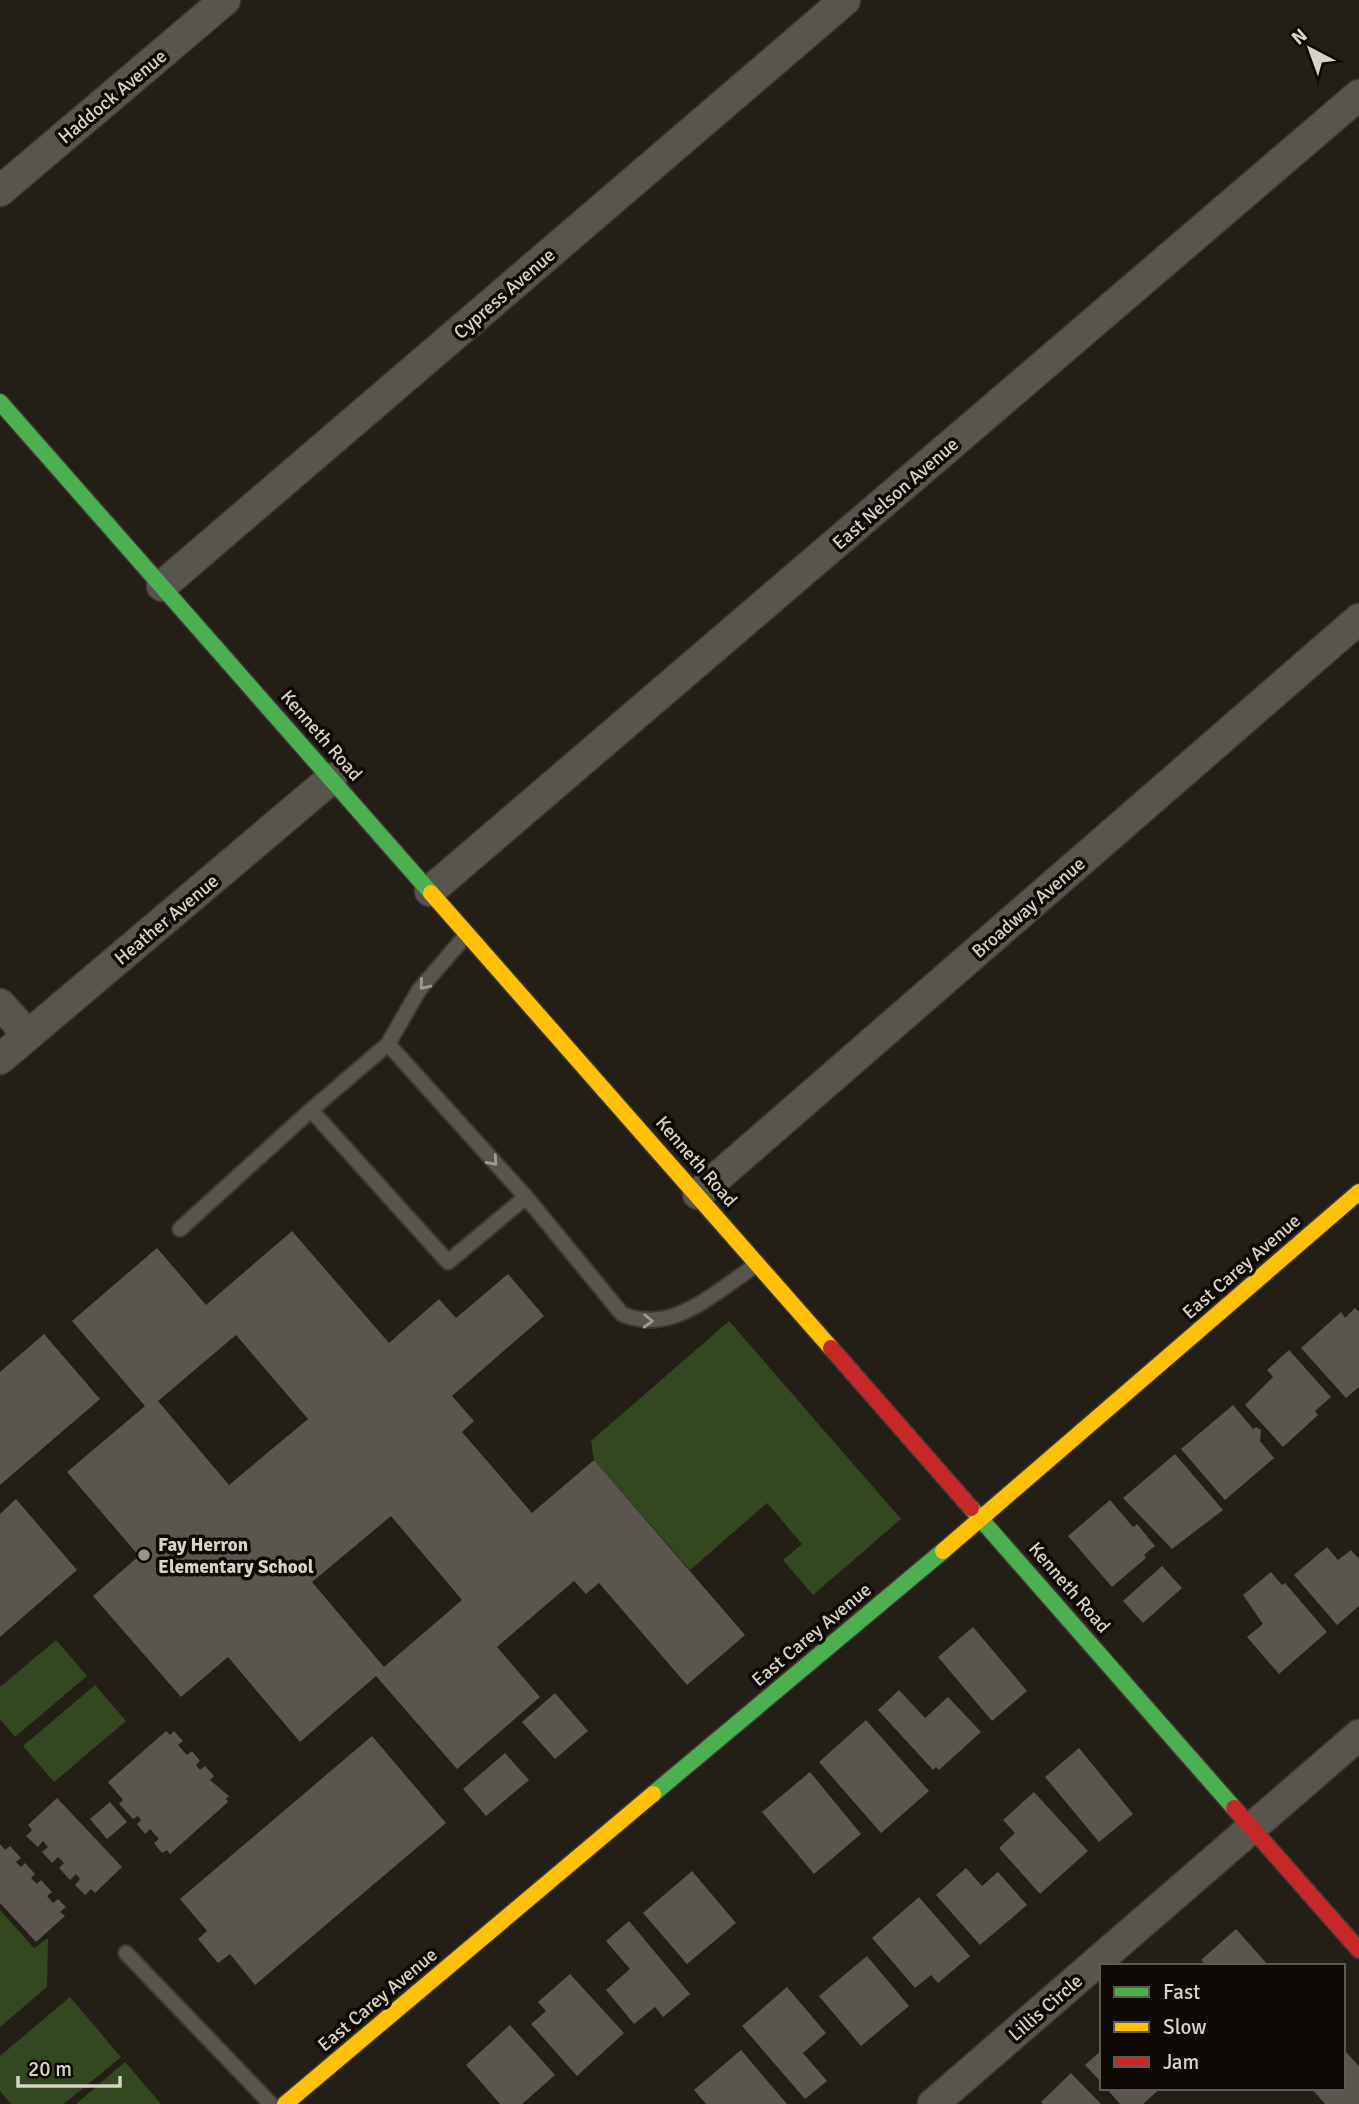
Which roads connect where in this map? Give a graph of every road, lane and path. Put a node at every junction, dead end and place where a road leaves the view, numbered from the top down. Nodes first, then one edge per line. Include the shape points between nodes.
1 (225, 0) edge
2 (845, 0) edge
3 (1359, 95) edge
4 (0, 191) edge
5 (0, 402) edge
6 (162, 586) junction
7 (1359, 619) edge
8 (332, 778) junction
9 (430, 891) junction
10 (468, 933) junction
11 (0, 1004) edge
12 (28, 1035) junction
13 (388, 1044) junction
14 (0, 1059) edge
15 (311, 1110) junction
16 (1359, 1192) edge
17 (698, 1194) junction
18 (526, 1198) junction
19 (180, 1229) dead end
20 (759, 1264) junction
21 (982, 1518) junction
22 (1359, 1735) edge
23 (1252, 1828) junction
24 (1359, 1950) edge
25 (126, 1953) dead end
26 (271, 2104) edge
27 (285, 2104) edge
28 (933, 2104) edge

1 - 4 street, Haddock Avenue
2 - 6 street, Cypress Avenue
3 - 9 street, East Nelson Avenue
5 - 6 street, Kenneth Road
6 - 8 street, Kenneth Road
7 - 17 street, Broadway Avenue
8 - 9 street, Kenneth Road
8 - 12 street, Heather Avenue
9 - 10 street, Kenneth Road
10 -> 13 lane via 419,990
10 - 17 street, Kenneth Road
11 - 12 street
12 - 14 street, Heather Avenue
13 - 15 lane
13 -> 18 lane
15 - 18 lane via 448,1262
15 - 19 lane
16 - 21 street, East Carey Avenue
17 - 20 street, Kenneth Road
18 -> 20 lane via 622,1314 637,1321 656,1322 686,1312
20 - 21 street, Kenneth Road
21 - 23 street, Kenneth Road
21 - 27 street, East Carey Avenue
22 - 23 street, Lillis Circle
23 - 24 street, Kenneth Road
23 - 28 street, Lillis Circle
25 - 26 lane

